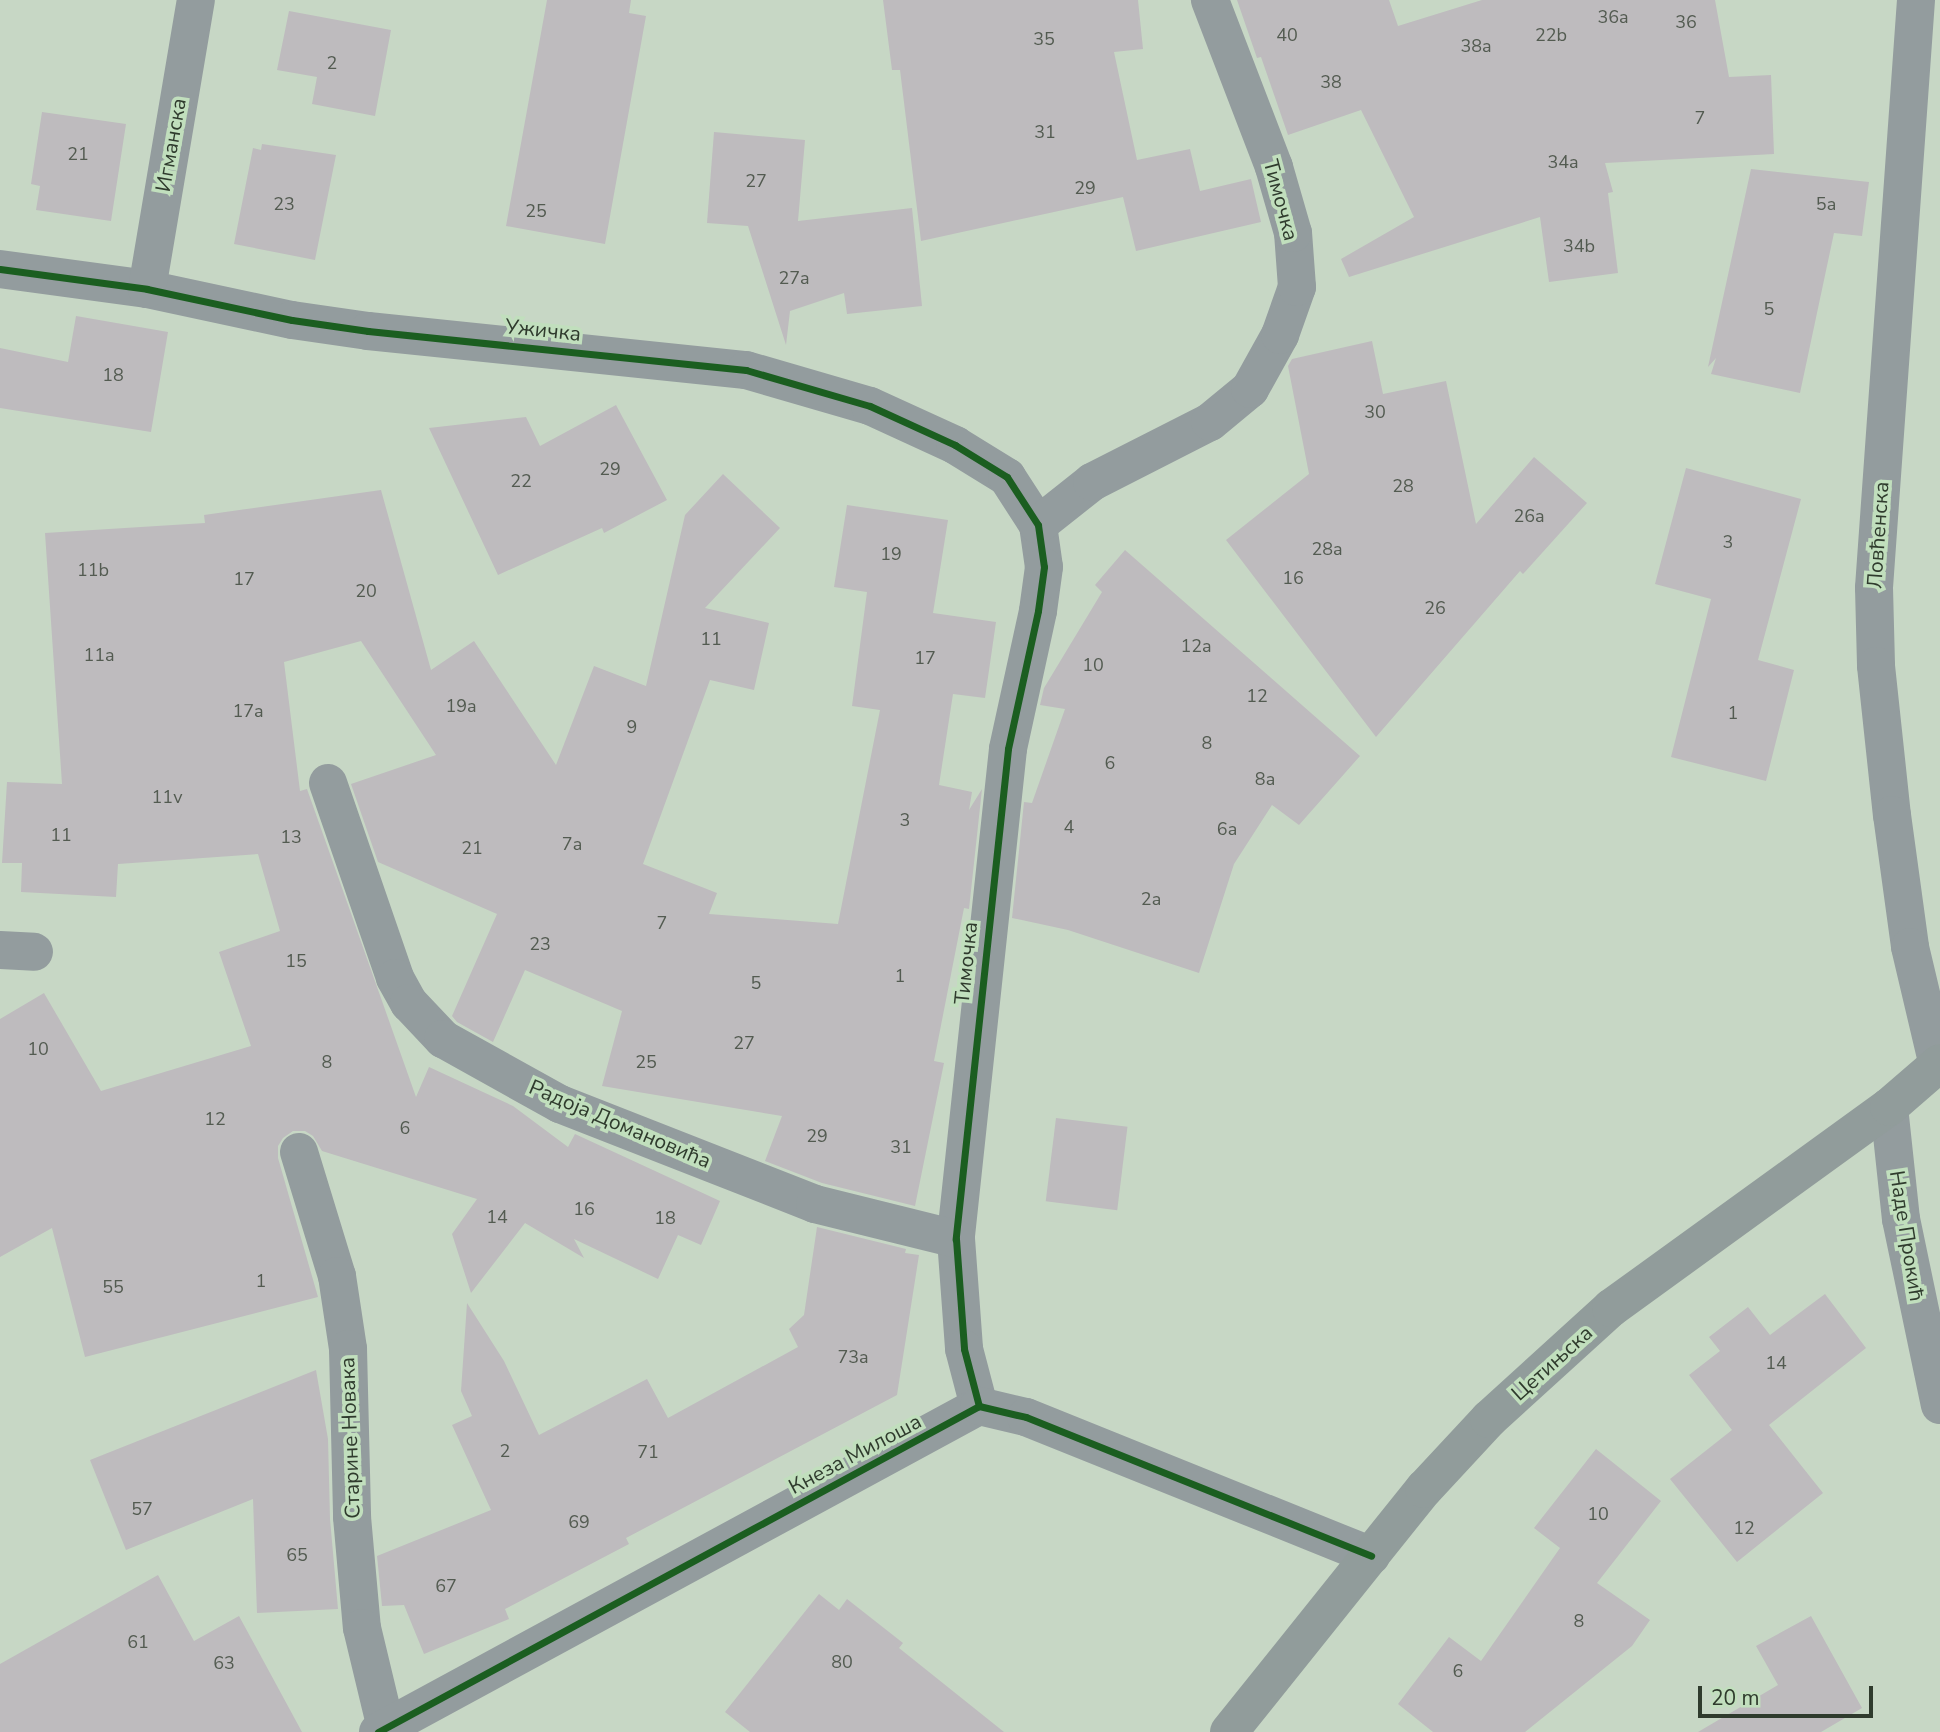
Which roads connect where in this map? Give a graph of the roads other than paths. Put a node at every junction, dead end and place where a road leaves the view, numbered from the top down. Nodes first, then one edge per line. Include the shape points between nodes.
1 (196, 0) edge
2 (1210, 0) edge
3 (1916, 0) edge
4 (0, 269) edge
5 (147, 289) junction
6 (1038, 525) junction
7 (328, 783) dead end
8 (1939, 1064) edge
9 (1889, 1107) junction
10 (299, 1152) dead end
11 (956, 1239) junction
12 (1940, 1405) edge
13 (979, 1406) junction
14 (1371, 1556) junction
15 (382, 1730) edge
16 (1229, 1732) edge

1 - 5 street, Игманска
2 - 6 street, Тимочка via 1274,167 1293,233 1297,287 1280,335 1250,389 1210,422 1092,482
3 - 8 street, Ловћенска via 1874,588 1876,666 1910,947
4 - 5 street, Ужичка
5 - 6 street, Ужичка via 368,331 746,370 870,406 955,445 1007,477
6 - 11 street, Тимочка via 1043,578 1008,749
7 - 11 street, Радоја Домановића via 395,978 409,1003 443,1039 560,1104 815,1204
8 - 9 street, Цетињска
9 - 12 street, Наде Прокић via 1901,1219
9 - 14 street, Цетињска via 1611,1308 1489,1419 1424,1489
10 - 15 street, Старине Новака via 337,1276 348,1349 352,1517 362,1628
11 - 13 street, Тимочка via 964,1349
13 - 14 street via 1026,1417
13 - 15 street, Кнеза Милоша
14 - 16 street, Цетињска

